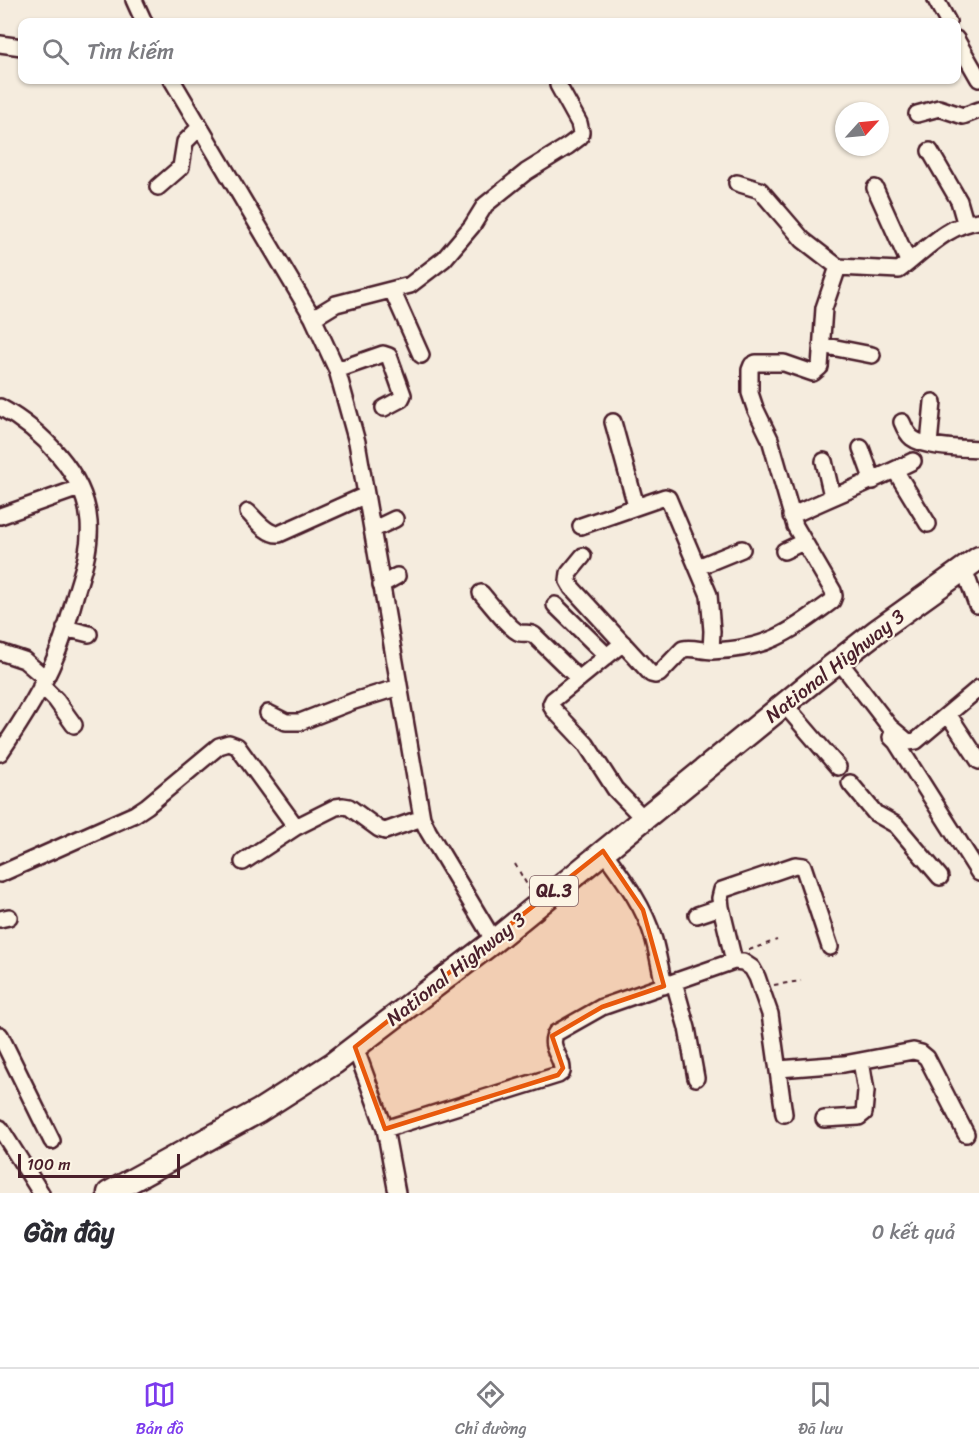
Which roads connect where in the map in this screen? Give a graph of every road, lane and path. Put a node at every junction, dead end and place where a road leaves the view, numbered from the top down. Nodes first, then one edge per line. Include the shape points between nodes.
1 (134, 0) edge
2 (936, 0) edge
3 (142, 18) edge
4 (946, 18) edge
5 (0, 44) edge
6 (18, 46) edge
7 (961, 46) edge
8 (979, 79) edge
9 (174, 84) edge
10 (558, 85) dead end
11 (979, 110) edge
12 (917, 114) dead end
13 (200, 126) junction
14 (930, 151) dead end
15 (737, 183) dead end
16 (158, 187) dead end
17 (875, 188) dead end
18 (972, 222) edge
19 (908, 261) junction
20 (838, 267) junction
21 (392, 290) junction
22 (313, 318) junction
23 (822, 345) junction
24 (421, 354) dead end
25 (872, 354) dead end
26 (337, 370) junction
27 (933, 402) dead end
28 (0, 407) edge
29 (384, 408) dead end
30 (613, 422) dead end
31 (902, 422) dead end
32 (929, 444) junction
33 (861, 448) dead end
34 (979, 449) edge
35 (824, 461) dead end
36 (913, 461) dead end
37 (895, 470) junction
38 (873, 481) junction
39 (79, 488) junction
40 (366, 495) junction
41 (832, 496) junction
42 (636, 506) junction
43 (248, 512) dead end
44 (0, 516) edge
45 (791, 516) junction
46 (395, 519) dead end
47 (928, 524) dead end
48 (581, 526) dead end
49 (372, 530) junction
50 (803, 542) junction
51 (742, 549) dead end
52 (784, 551) dead end
53 (583, 556) dead end
54 (971, 563) edge
55 (698, 567) junction
56 (397, 576) dead end
57 (381, 585) junction
58 (481, 593) dead end
59 (555, 605) dead end
60 (977, 605) dead end
61 (65, 628) junction
62 (89, 634) dead end
63 (623, 643) junction
64 (711, 651) junction
65 (0, 652) edge
66 (607, 656) junction
67 (839, 661) junction
68 (579, 679) junction
69 (43, 682) junction
70 (399, 687) junction
71 (979, 688) edge
72 (784, 704) junction
73 (268, 713) dead end
74 (948, 714) junction
75 (74, 725) dead end
76 (882, 734) dead end
77 (0, 753) edge
78 (979, 761) edge
79 (838, 767) dead end
80 (850, 783) dead end
81 (422, 818) junction
82 (643, 818) junction
83 (296, 826) junction
84 (603, 851) junction
85 (243, 862) dead end
86 (514, 864) dead end
87 (979, 873) edge
88 (0, 874) edge
89 (940, 877) dead end
90 (538, 904) junction
91 (721, 907) junction
92 (697, 915) dead end
93 (777, 940) dead end
94 (494, 941) junction
95 (830, 947) dead end
96 (734, 958) junction
97 (801, 981) dead end
98 (669, 984) junction
99 (760, 987) junction
100 (2, 1029) edge
101 (355, 1047) junction
102 (861, 1061) junction
103 (779, 1069) junction
104 (696, 1078) dead end
105 (784, 1114) dead end
106 (824, 1119) dead end
107 (0, 1128) edge
108 (385, 1129) junction
109 (966, 1134) dead end
110 (52, 1141) dead end
111 (41, 1193) edge
112 (109, 1193) edge
113 (397, 1193) edge

1 - 3 street
2 - 4 street
5 - 6 street
7 - 8 street
9 - 13 street
10 - 21 street via 579,123 580,137 484,205 444,259 410,285
11 - 12 street via 963,116 939,108
13 - 16 street via 185,142 181,166
13 - 22 street
14 - 18 street
15 - 20 street via 760,190 803,240
17 - 19 street
18 - 19 street
19 - 20 street via 894,271
20 - 23 street via 825,308
21 - 22 street via 336,304
21 - 24 street
22 - 26 street
23 - 25 street
23 - 45 street via 820,367 813,373 776,362 756,363 750,370 752,400 770,439
26 - 29 street via 383,354 389,356 403,395
26 - 40 street via 357,442
27 - 32 street
28 - 39 street via 46,441
30 - 42 street
31 - 32 street via 913,439
32 - 34 street
33 - 38 street
35 - 41 street
36 - 37 street
37 - 38 street
37 - 47 street
38 - 41 street
39 - 44 street
39 - 61 street via 89,520 89,541
40 - 43 street via 279,534 268,531
40 - 49 street
41 - 45 street
42 - 48 street
42 - 55 street via 668,498
45 - 50 street
46 - 49 street
49 - 57 street
50 - 52 street
50 - 64 street via 833,591 832,601 766,643
51 - 55 street
53 - 63 street via 568,573 568,581
54 - 60 street
54 - 67 highway, National Highway 3 / QL.3
55 - 64 street via 708,595
56 - 57 street
57 - 70 street
58 - 68 street via 513,628 534,635
59 - 66 street
61 - 62 street
61 - 69 street
63 - 64 street via 655,675 683,649
63 - 66 street
65 - 69 street via 24,660
66 - 68 street
67 - 72 highway, National Highway 3 / QL.3
67 - 74 street via 890,727 908,742 916,741
68 - 82 street via 553,700 553,709 586,744 615,789
69 - 75 street
69 - 77 street
70 - 73 street via 300,722 285,722
70 - 81 street
71 - 74 street
72 - 79 street
72 - 82 highway, National Highway 3 / QL.3
74 - 78 street
76 - 87 street via 896,742
80 - 89 street via 875,813 896,825
81 - 83 street via 385,831 343,806
81 - 94 street
82 - 84 highway, National Highway 3 / QL.3
83 - 85 street
83 - 88 street via 237,746 229,743 206,756 141,811
84 - 90 highway, National Highway 3 / QL.3
84 - 98 street via 642,910
86 - 90 path
90 - 94 highway, National Highway 3 / QL.3
91 - 92 street
91 - 95 street via 720,893 725,888 800,865
91 - 96 street
93 - 96 path
94 - 101 highway, National Highway 3 / QL.3
96 - 98 street
96 - 99 street via 752,968
97 - 99 path
98 - 104 street via 687,1028
98 - 108 street via 602,1007 556,1033 554,1048 563,1068 558,1075
99 - 103 street via 773,1024
100 - 110 street
101 - 108 street
101 - 112 highway, National Highway 3 / QL.3 via 260,1111
102 - 103 street
102 - 106 street via 866,1091 864,1113 859,1117
102 - 109 street via 913,1051 921,1053
103 - 105 street
107 - 111 street
108 - 113 street

